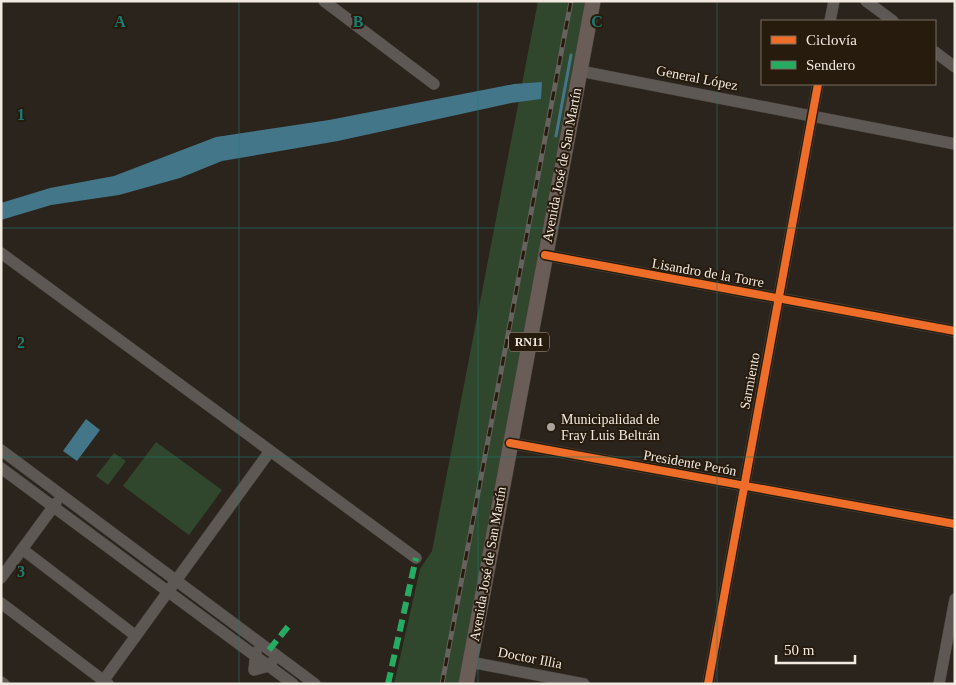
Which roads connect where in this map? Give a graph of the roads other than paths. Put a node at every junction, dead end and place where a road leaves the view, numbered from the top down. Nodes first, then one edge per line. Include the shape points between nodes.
1 (324, 1) edge
2 (593, 1) edge
3 (834, 1) edge
4 (866, 1) edge
5 (830, 20) edge
6 (892, 20) edge
7 (936, 53) edge
8 (955, 67) edge
9 (580, 71) junction
10 (434, 84) dead end
11 (818, 85) edge
12 (812, 116) junction
13 (955, 144) edge
14 (1, 253) edge
15 (545, 255) junction
16 (778, 298) junction
17 (955, 331) edge
18 (510, 443) junction
19 (1, 450) edge
20 (270, 451) junction
21 (1, 468) edge
22 (743, 486) junction
23 (62, 496) junction
24 (53, 507) junction
25 (955, 524) edge
26 (22, 549) junction
27 (416, 558) dead end
28 (1, 578) edge
29 (176, 581) junction
30 (168, 592) junction
31 (955, 599) edge
32 (1, 603) edge
33 (136, 636) junction
34 (261, 644) junction
35 (254, 655) junction
36 (277, 656) junction
37 (470, 662) junction
38 (269, 666) junction
39 (104, 683) edge
40 (293, 684) edge
41 (315, 684) edge
42 (466, 684) edge
43 (584, 684) edge
44 (708, 684) edge
45 (939, 684) edge

1 - 10 street
2 - 9 main road, Avenida José de San Martín / RN11
3 - 5 street
4 - 6 street
7 - 8 street
9 - 12 street, General López
9 - 15 main road, Avenida José de San Martín / RN11
11 - 12 street, Sarmiento
12 - 13 street, General López
12 - 16 street, Sarmiento
14 - 20 street
15 - 16 street, Lisandro de la Torre
15 - 18 main road, Avenida José de San Martín / RN11
16 - 17 street, Lisandro de la Torre
16 - 22 street, Sarmiento
18 - 22 street, Presidente Perón
18 - 37 main road, Avenida José de San Martín / RN11
19 - 23 street
20 - 27 street
20 - 29 street
21 - 24 street
22 - 25 street, Presidente Perón
22 - 44 street, Sarmiento
23 - 24 street
23 - 29 street
24 - 26 street
24 - 30 street
26 - 28 street
26 - 33 street
29 - 30 street
29 - 34 street
30 - 33 street
30 - 35 street
31 - 45 street
32 - 39 street
33 - 39 street
34 - 35 street
34 - 36 street
35 - 38 street via 254,670
36 - 38 street
36 - 41 street
37 - 42 main road, Avenida José de San Martín / RN11
37 - 43 street, Doctor Illia
38 - 40 street

